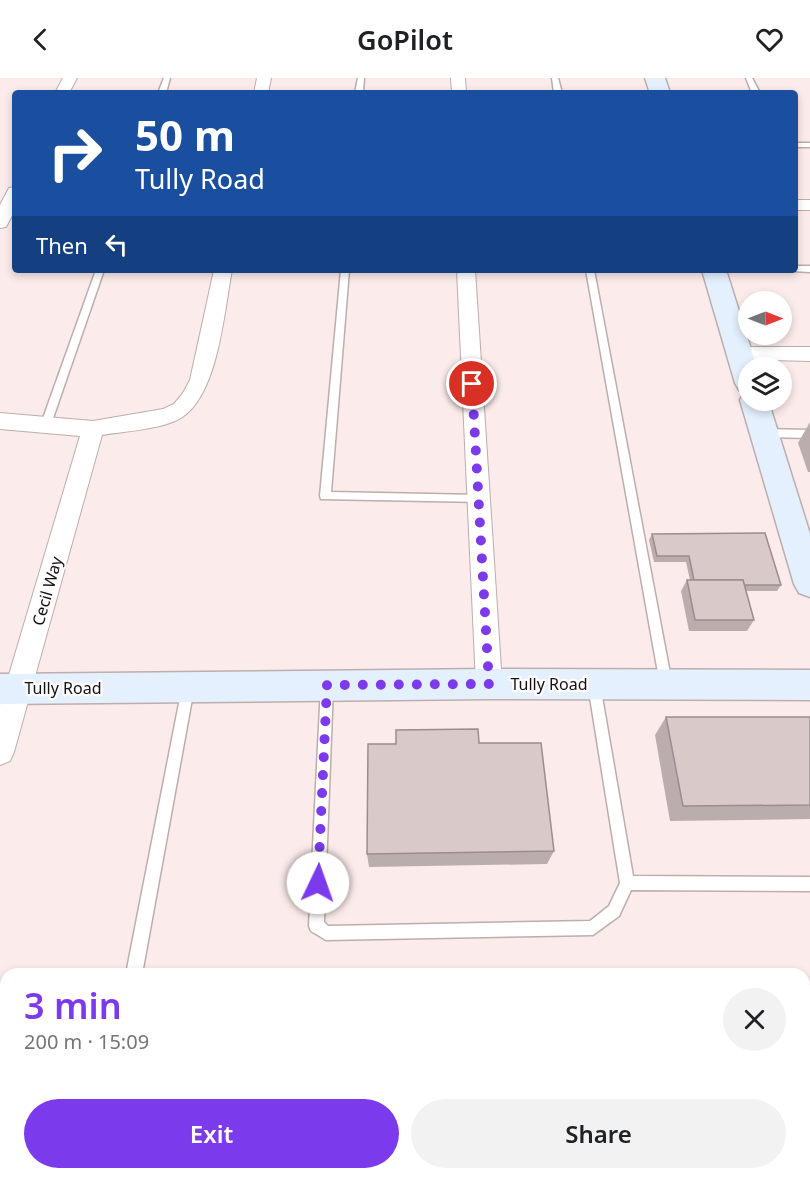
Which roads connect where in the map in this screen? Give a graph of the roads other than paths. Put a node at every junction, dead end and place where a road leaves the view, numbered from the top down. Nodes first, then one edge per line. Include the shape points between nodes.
1 (99, 273) edge
2 (222, 273) edge
3 (345, 273) edge
4 (466, 273) edge
5 (591, 273) edge
6 (715, 273) edge
7 (740, 354) junction
8 (810, 354) edge
9 (741, 357) edge
10 (757, 411) edge
11 (0, 421) edge
12 (46, 424) junction
13 (93, 429) junction
14 (764, 433) junction
15 (810, 434) edge
16 (478, 499) junction
17 (810, 584) edge
18 (489, 684) junction
19 (594, 684) junction
20 (666, 684) junction
21 (327, 685) junction
22 (810, 685) edge
23 (188, 687) junction
24 (9, 688) edge
25 (0, 752) edge
26 (627, 883) junction
27 (810, 884) edge
28 (135, 968) edge

1 - 12 lane
2 - 13 street via 200,380 192,397 168,416
3 - 16 lane via 325,496
4 - 16 street
5 - 20 lane
6 - 7 main road
7 - 8 street
7 - 9 main road
10 - 14 main road
11 - 12 street
12 - 13 street
13 - 24 street, Cecil Way
14 - 15 lane
14 - 17 main road
16 - 18 street
18 - 19 main road, Tully Road
18 - 21 main road, Tully Road
19 - 20 main road, Tully Road
19 - 26 lane
20 - 22 main road, Tully Road
21 - 23 main road, Tully Road
21 - 26 lane via 316,926 326,933 593,928 614,911
23 - 24 main road, Tully Road
23 - 28 lane
24 - 25 street, Cecil Way
26 - 27 lane

